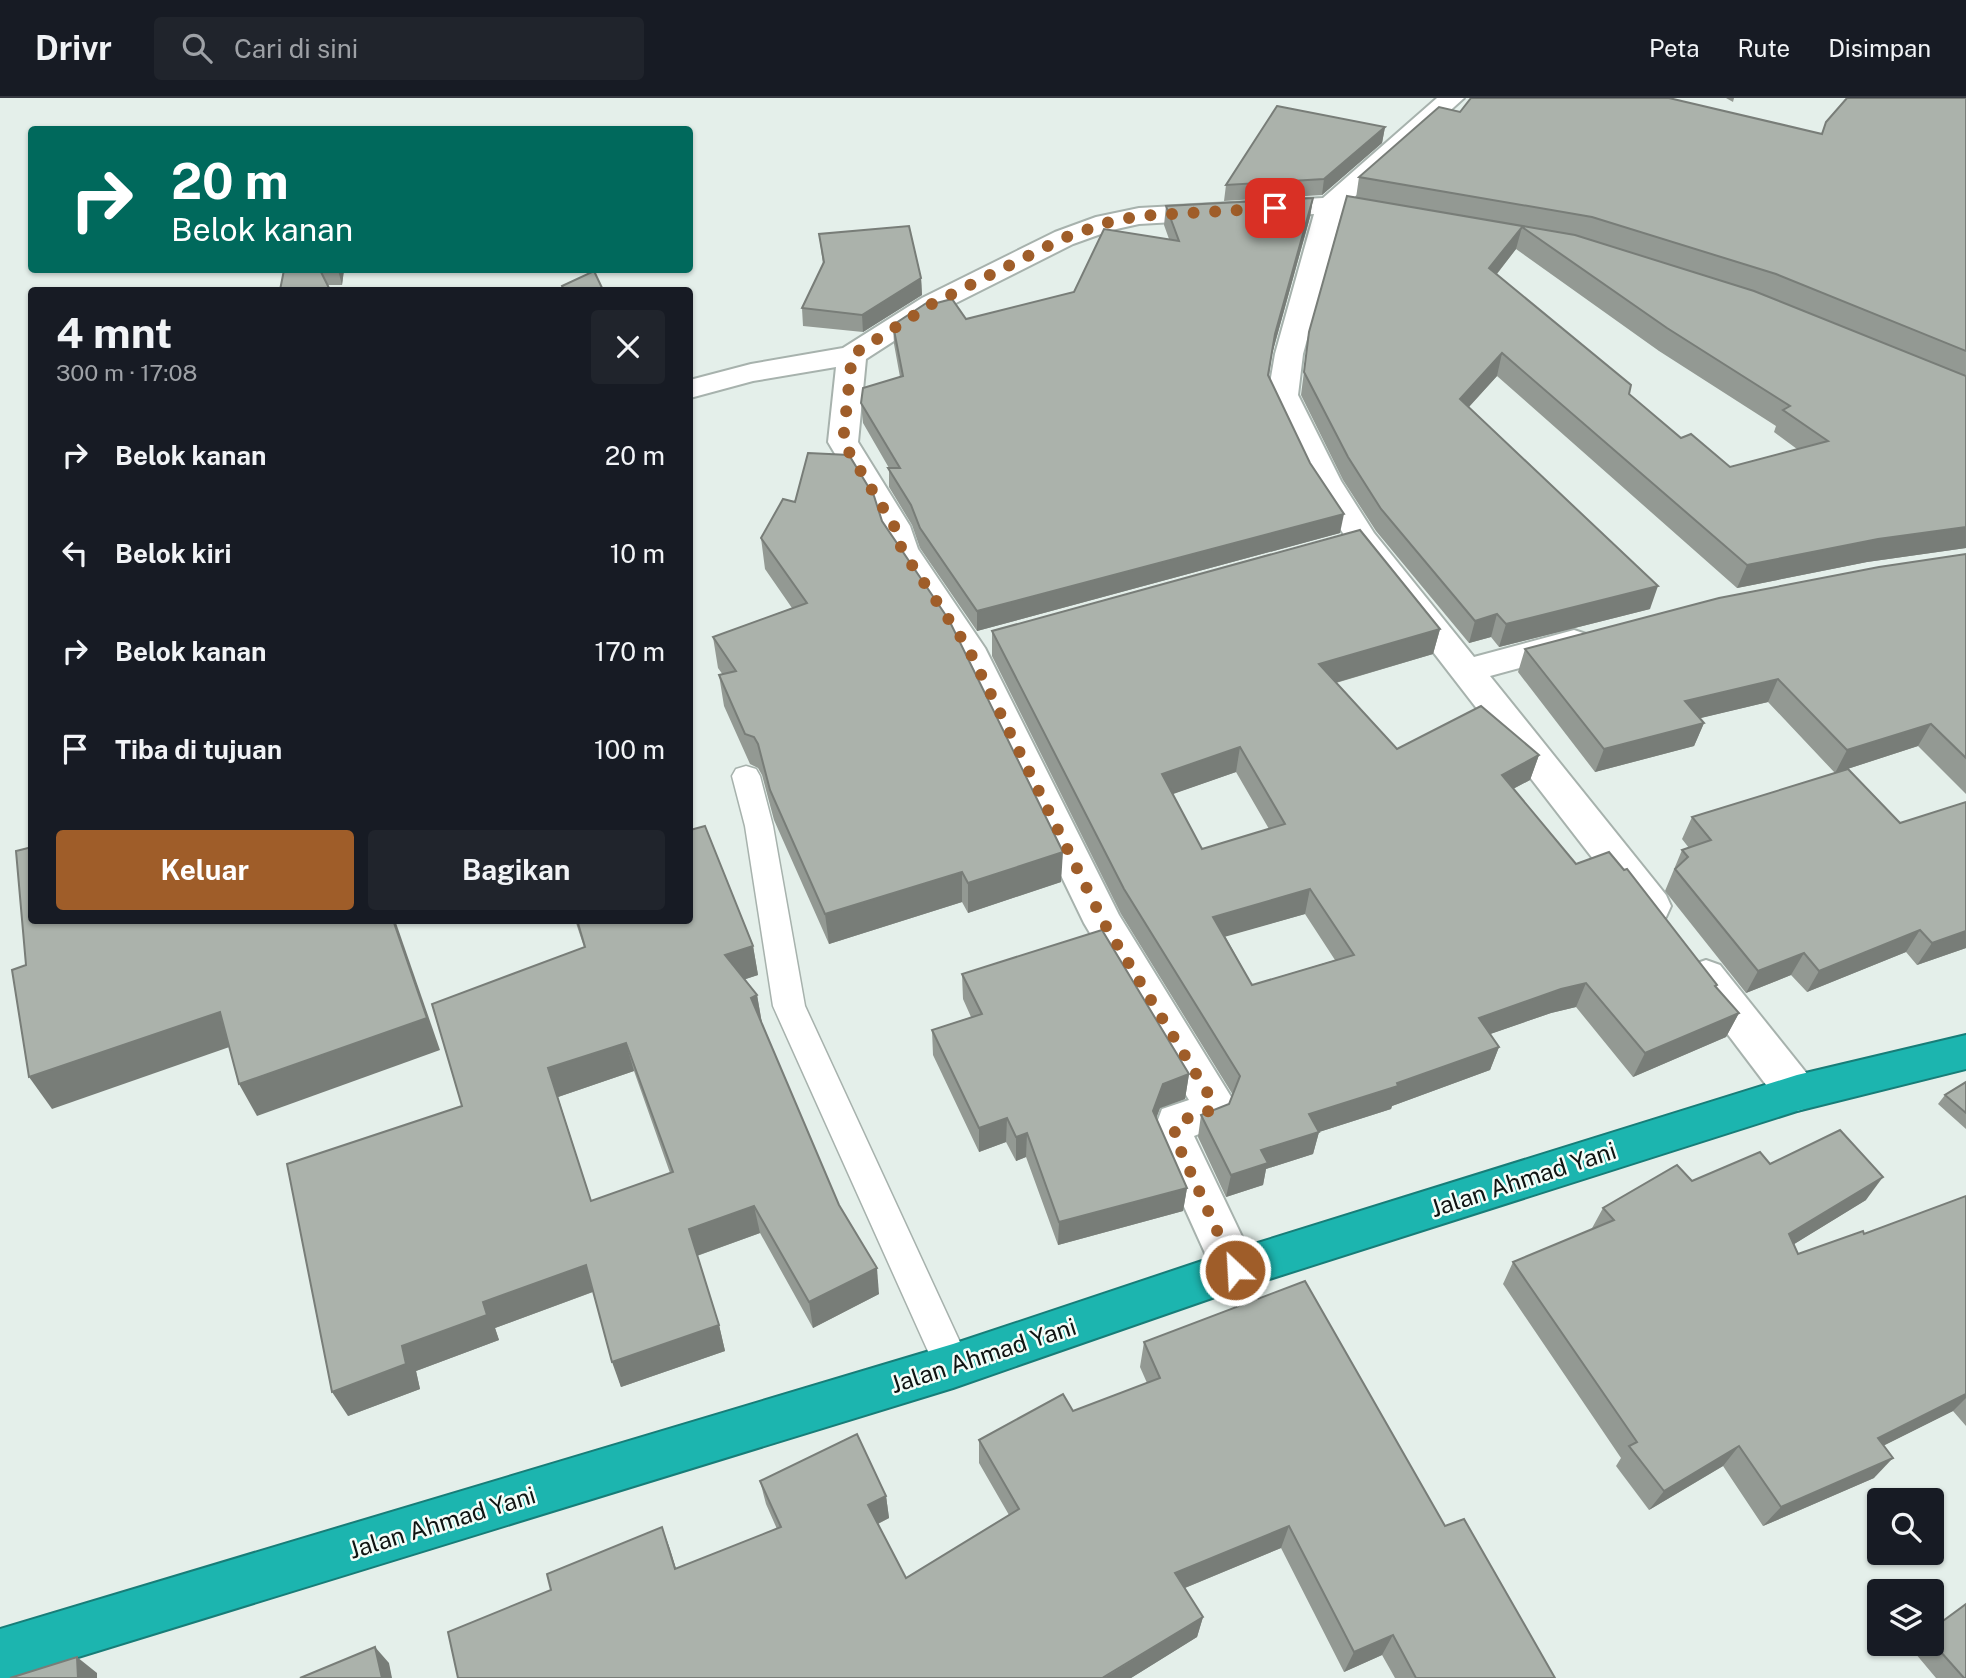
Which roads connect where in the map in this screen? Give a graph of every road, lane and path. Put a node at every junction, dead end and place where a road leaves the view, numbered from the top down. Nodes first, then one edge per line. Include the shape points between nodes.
1 (1452, 98) edge
2 (1330, 205) junction
3 (1420, 219) edge
4 (852, 355) junction
5 (693, 388) edge
6 (1602, 635) edge
7 (1468, 670) junction
8 (746, 776) dead end
9 (1966, 1052) edge
10 (1797, 1093) junction
11 (1235, 1270) junction
12 (953, 1366) junction
13 (0, 1656) edge

1 - 2 street
2 - 3 street
2 - 4 street via 1139,216 1105,223 1064,238 932,304
2 - 7 street via 1289,354 1283,395 1350,544
4 - 5 street
4 - 11 street via 843,442 894,526 902,550 981,644 1104,923 1212,1100 1209,1111 1177,1122 1174,1136
6 - 7 street
7 - 10 street
8 - 12 lane via 759,825 789,1006
9 - 10 highway, Jalan Ahmad Yani
10 - 11 highway, Jalan Ahmad Yani
11 - 12 highway, Jalan Ahmad Yani
12 - 13 highway, Jalan Ahmad Yani

